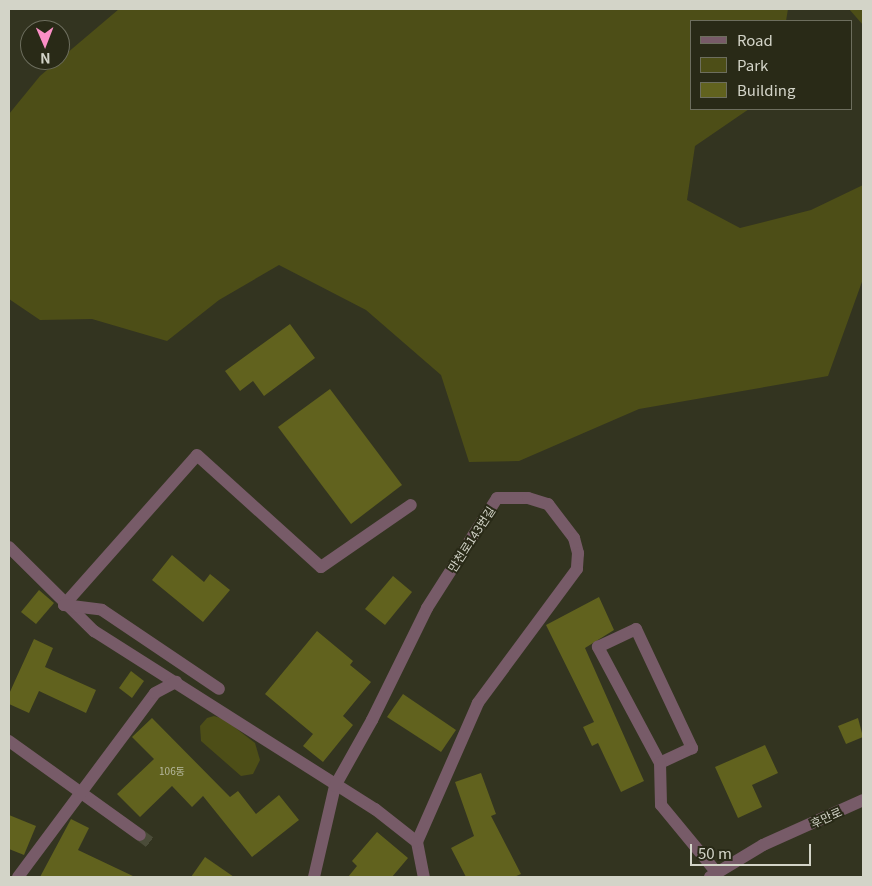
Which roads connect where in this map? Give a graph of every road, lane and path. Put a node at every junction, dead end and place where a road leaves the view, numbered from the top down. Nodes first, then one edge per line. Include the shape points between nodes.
1 (411, 505) dead end
2 (9, 547) edge
3 (64, 605) junction
4 (176, 682) junction
5 (219, 689) dead end
6 (9, 741) edge
7 (660, 763) junction
8 (335, 786) junction
9 (81, 793) junction
10 (863, 800) edge
11 (140, 835) tunnel mouth
12 (417, 842) junction
13 (713, 875) edge
14 (18, 877) edge
15 (314, 877) edge
16 (424, 877) edge

1 - 3 street via 322,567 198,455
2 - 3 street
3 - 4 street via 94,631
3 - 5 street via 102,610
4 - 8 street
4 - 9 street via 155,693
6 - 9 street
7 - 7 street via 692,748 636,629 598,647
7 - 13 street via 661,805
8 - 12 street via 375,809
8 - 12 street, 만천로143번길 via 372,720 427,608 497,498 528,498 548,504 574,538 578,553 577,569 478,703
8 - 15 street
9 - 11 street
9 - 14 street
10 - 13 street, 후만로 via 763,845
12 - 16 street

